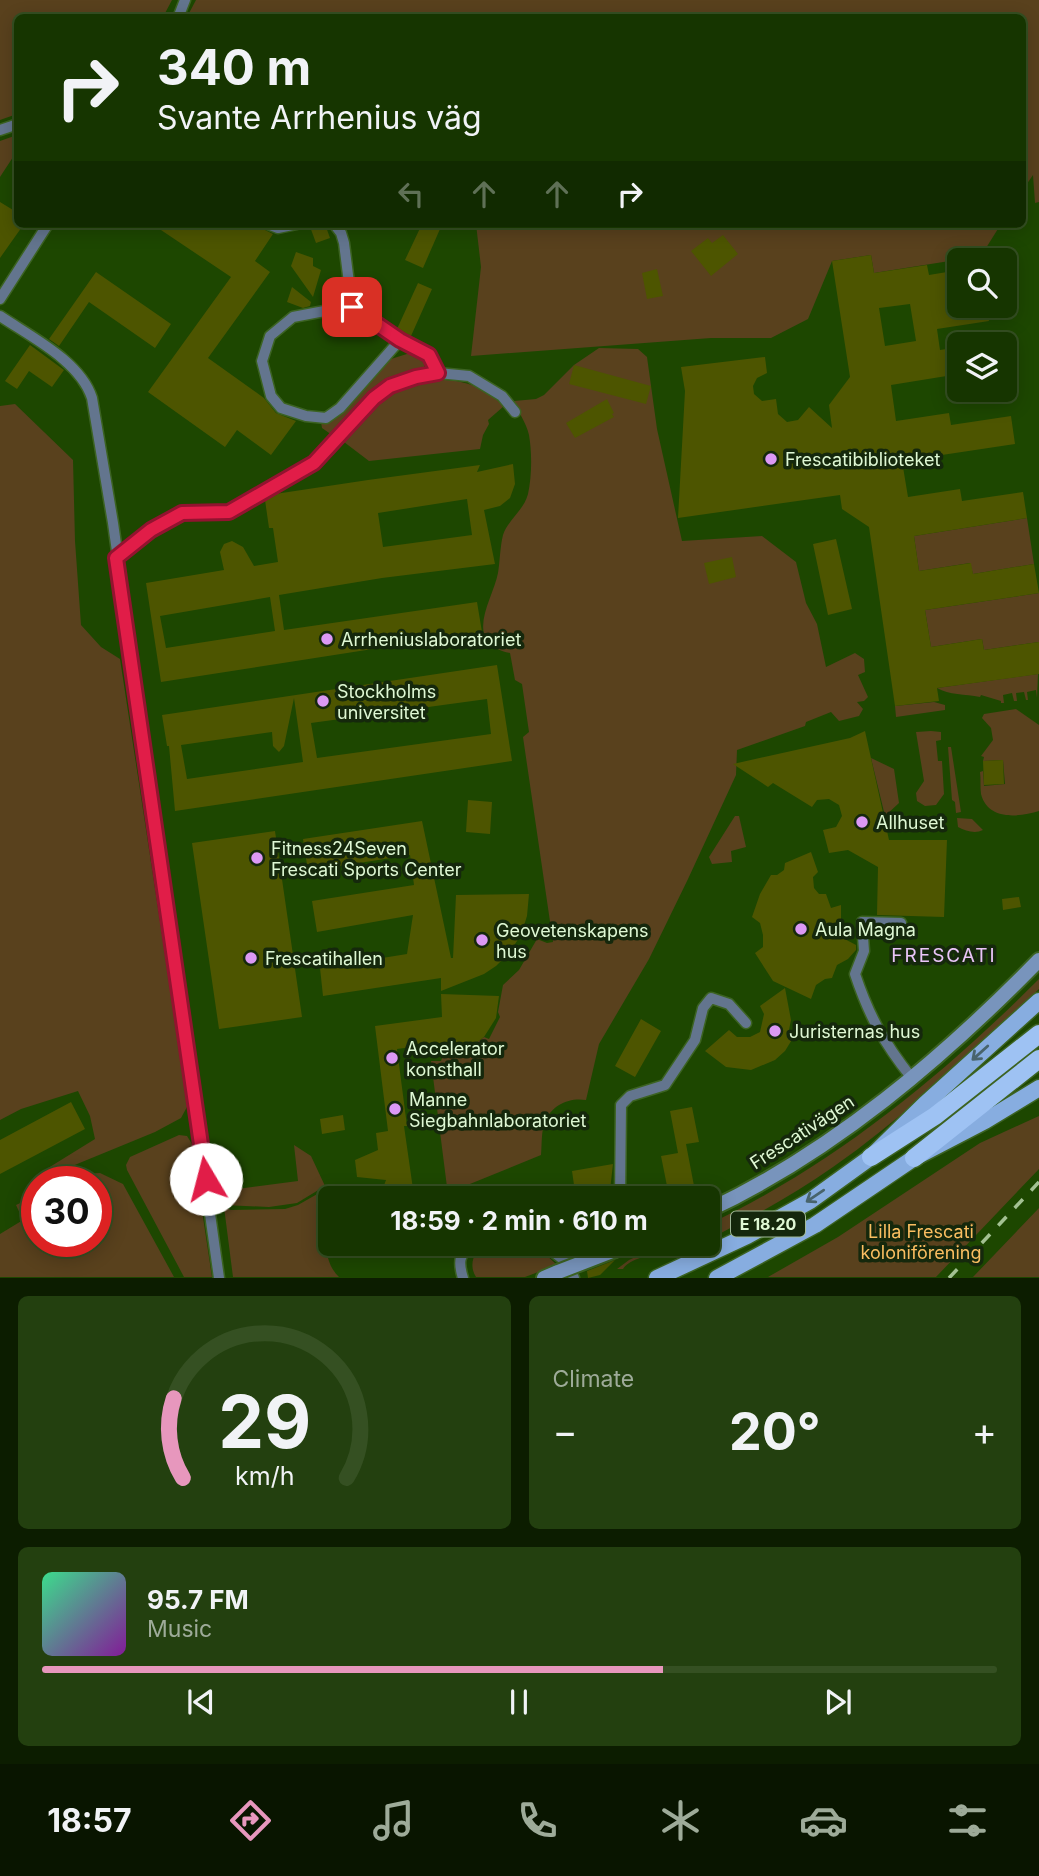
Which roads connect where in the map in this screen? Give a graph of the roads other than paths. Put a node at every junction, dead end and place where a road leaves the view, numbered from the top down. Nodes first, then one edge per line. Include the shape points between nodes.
1 (45, 228) edge
2 (337, 228) edge
3 (0, 299) edge
4 (352, 307) junction
5 (0, 316) edge
6 (400, 340) junction
7 (438, 373) junction
8 (515, 412) dead end
9 (116, 558) junction
10 (901, 923) dead end
11 (1039, 960) edge
12 (1039, 1001) edge
13 (746, 1023) dead end
14 (1039, 1034) edge
15 (1039, 1059) edge
16 (911, 1077) junction
17 (1039, 1088) edge
18 (871, 1157) junction
19 (914, 1158) junction
20 (620, 1186) edge
21 (720, 1204) edge
22 (461, 1256) edge
23 (559, 1256) edge
24 (598, 1256) edge
25 (551, 1275) edge
26 (219, 1278) edge
27 (463, 1278) edge
28 (574, 1278) edge
29 (657, 1278) edge
30 (717, 1278) edge

1 - 3 street
2 - 4 street via 344,243
4 - 6 street
4 - 6 street via 293,317 270,336 262,361 271,396 281,408 326,418
5 - 9 street via 77,371 88,385
6 - 7 street via 429,355
7 - 8 street via 469,376 502,396
7 - 9 street via 390,386 314,463 229,512 182,513
9 - 26 street
10 - 16 street via 862,922 864,951 855,974 869,1013
11 - 16 street, Frescativägen via 968,1030
12 -> 18 main road
13 - 20 street via 729,1004 711,998 703,1008 695,1040 665,1084 630,1096 621,1105
14 - 18 highway via 935,1116
15 - 19 highway
16 - 21 street, Frescativägen via 796,1163
17 - 19 main road
18 -> 29 main road, E 18.20 via 747,1236
19 - 30 main road, E 18.20 via 815,1225
22 - 27 street
23 - 28 street
24 - 25 street, bridge

